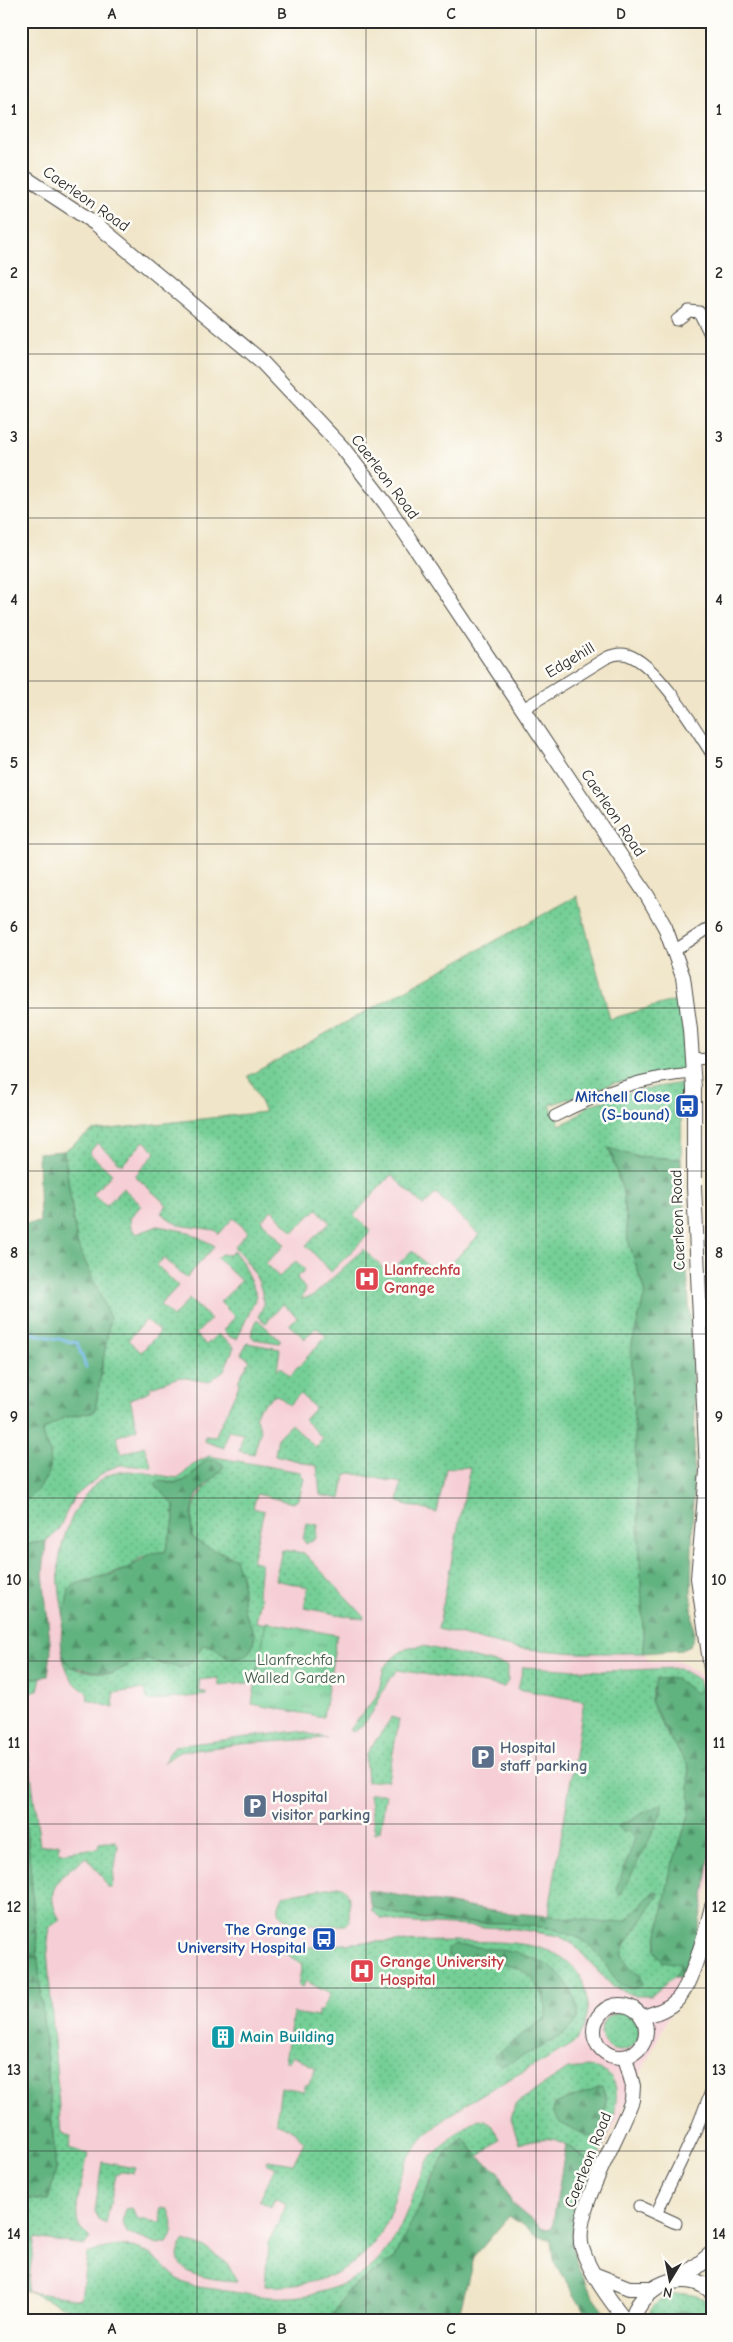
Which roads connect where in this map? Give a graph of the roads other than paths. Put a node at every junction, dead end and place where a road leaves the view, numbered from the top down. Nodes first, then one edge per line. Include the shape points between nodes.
1 (21, 175) edge
2 (677, 320) dead end
3 (712, 338) edge
4 (523, 708) junction
5 (712, 754) edge
6 (712, 926) edge
7 (674, 950) junction
8 (712, 1058) edge
9 (692, 1059) junction
10 (693, 1074) junction
11 (555, 1116) dead end
12 (709, 1632) edge
13 (712, 1675) edge
14 (712, 1906) edge
15 (642, 2016) junction
16 (625, 2057) junction
17 (712, 2089) edge
18 (639, 2206) dead end
19 (656, 2214) junction
20 (676, 2223) dead end
21 (712, 2254) edge
22 (596, 2275) junction
23 (672, 2281) junction
24 (654, 2288) junction
25 (712, 2291) edge
26 (626, 2321) edge
27 (632, 2321) edge

1 - 4 main road, Caerleon Road via 96,224 154,270 259,359 342,447 386,504
2 - 3 street via 689,310 698,312
4 - 5 street, Edgehill via 606,658 615,654 628,655 644,665 674,697
4 - 7 main road, Caerleon Road via 648,897
6 - 7 street
7 - 9 main road, Caerleon Road via 687,997
8 - 9 street
9 - 10 main road, Caerleon Road
10 - 11 street via 632,1083
10 - 12 main road, Caerleon Road via 694,1187 706,1471 698,1578
12 - 13 main road, Caerleon Road
14 - 15 main road via 686,1986 677,2000 664,2009
15 - 16 main road via 646,2024 644,2041 634,2053
15 - 16 main road via 629,2007 621,2006 604,2011 598,2018 595,2035 598,2044 611,2055
16 - 22 main road, Caerleon Road via 633,2086 629,2108 585,2209 581,2228 582,2247
17 - 19 street
18 - 19 street
19 - 20 street
21 - 23 highway via 690,2272
22 - 24 main road via 629,2288
22 - 26 main road, Caerleon Road
23 - 24 highway
23 - 25 highway via 690,2281
24 - 27 highway via 642,2299

